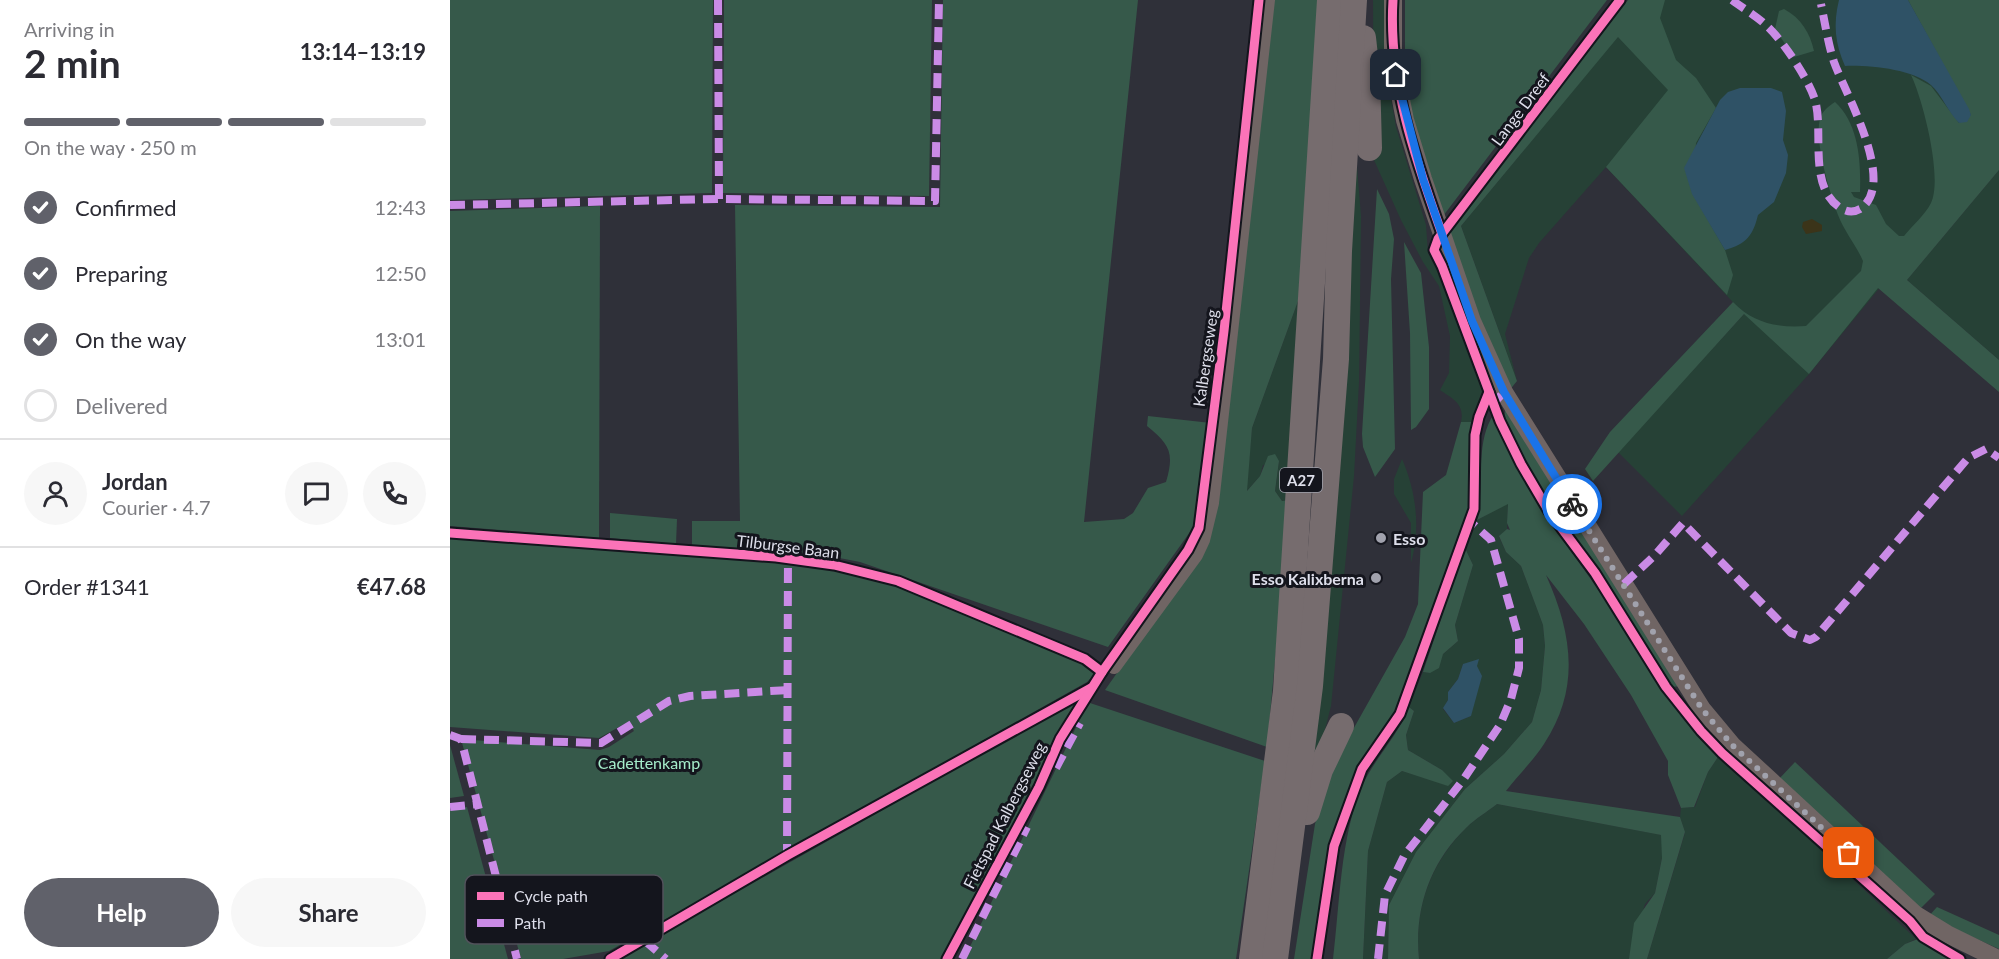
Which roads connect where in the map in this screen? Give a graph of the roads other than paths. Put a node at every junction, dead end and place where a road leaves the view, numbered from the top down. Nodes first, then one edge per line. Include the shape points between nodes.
1 (1268, 0) edge
2 (1330, 0) edge
3 (1354, 0) edge
4 (1359, 0) edge
5 (1393, 0) edge
6 (1369, 148) dead end
7 (1113, 667) dead end
8 (1341, 726) dead end
9 (1287, 878) junction
10 (1252, 959) edge
11 (1275, 959) edge
12 (1998, 959) edge

1 - 7 street, Kalbergseweg via 1212,503 1196,555
2 - 10 highway, A27 via 1286,691
3 - 9 highway, A27 via 1336,359 1310,686
4 - 6 highway via 1368,74
5 - 12 street via 1393,60 1398,90 1423,179 1472,321 1504,392 1563,489 1702,709 1732,745 1916,915
8 - 9 highway, A27 via 1320,770
9 - 11 highway, A27

